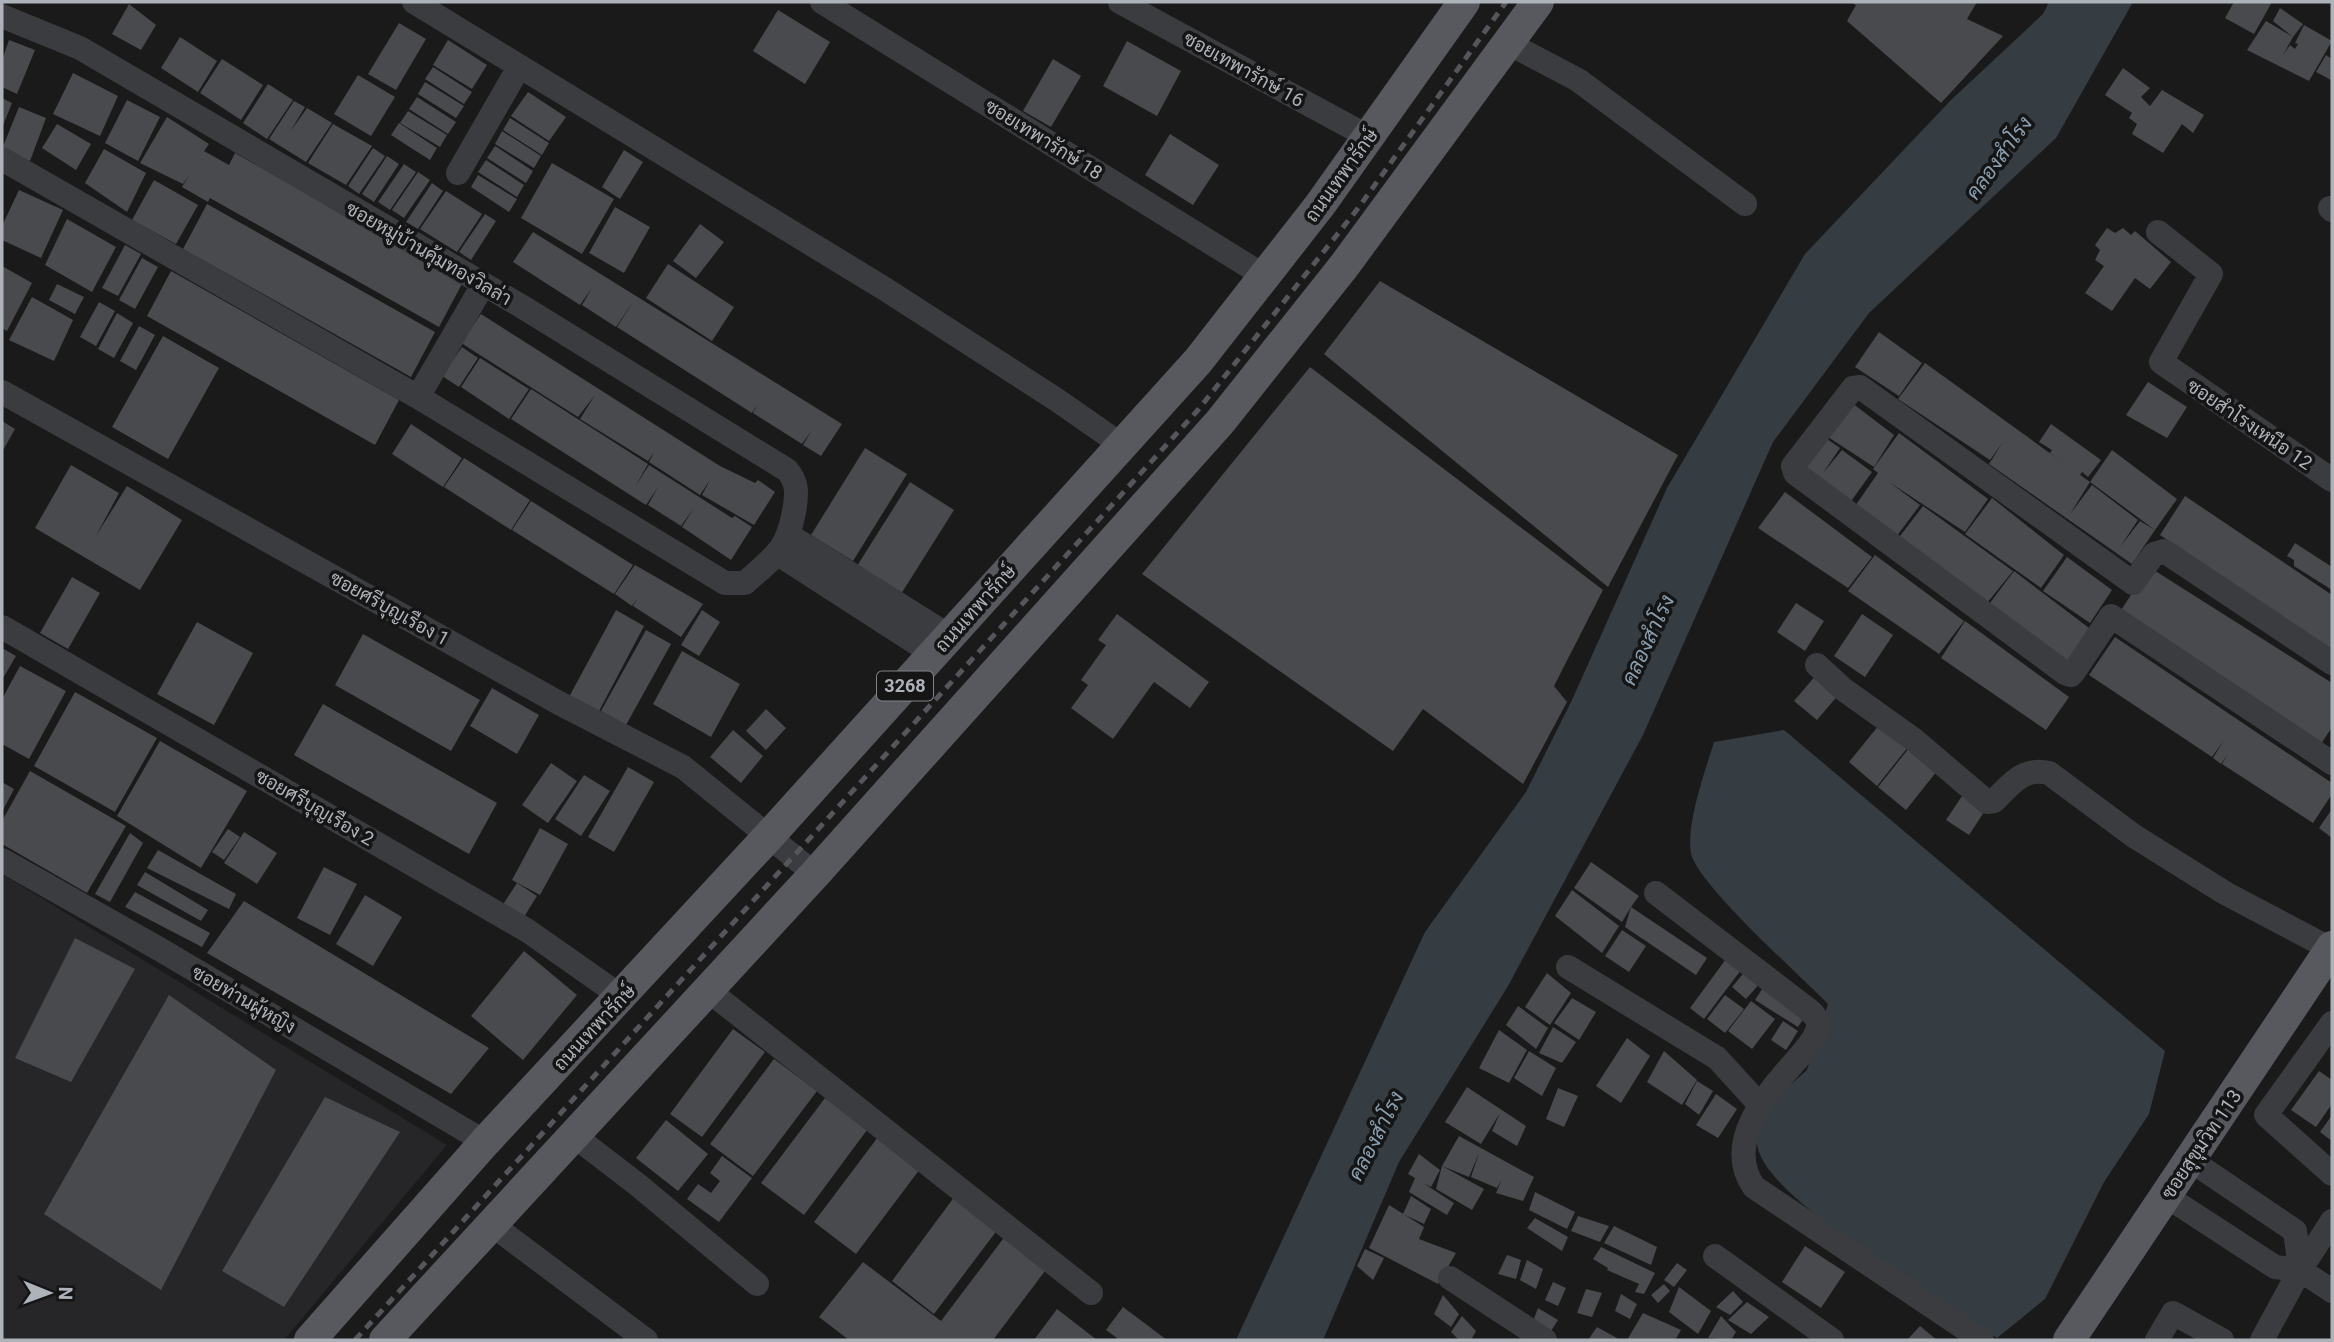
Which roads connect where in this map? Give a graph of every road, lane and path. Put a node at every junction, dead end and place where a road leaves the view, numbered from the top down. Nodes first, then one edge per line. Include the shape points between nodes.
1 (414, 2) edge
2 (822, 2) edge
3 (1120, 2) edge
4 (1464, 2) edge
5 (1538, 2) edge
6 (2, 16) edge
7 (1508, 43) junction
8 (519, 67) junction
9 (1369, 137) junction
10 (2, 159) edge
11 (458, 173) dead end
12 (1745, 204) dead end
13 (2158, 232) dead end
14 (1266, 276) junction
15 (483, 285) junction
16 (2, 392) edge
17 (418, 397) junction
18 (1123, 446) junction
19 (2332, 480) edge
20 (784, 545) junction
21 (2133, 583) junction
22 (2111, 616) junction
23 (2, 626) edge
24 (941, 645) junction
25 (2332, 663) edge
26 (1817, 665) dead end
27 (2332, 763) edge
28 (768, 837) junction
29 (2, 860) edge
30 (815, 874) junction
31 (1656, 893) dead end
32 (2332, 948) edge
33 (1568, 967) dead end
34 (709, 990) junction
35 (622, 997) junction
36 (2332, 1023) edge
37 (1760, 1105) junction
38 (573, 1135) junction
39 (485, 1142) junction
40 (2190, 1160) junction
41 (2332, 1174) edge
42 (2166, 1196) junction
43 (2332, 1221) edge
44 (491, 1224) junction
45 (1715, 1256) dead end
46 (2300, 1270) junction
47 (1450, 1278) dead end
48 (757, 1284) dead end
49 (2332, 1291) edge
50 (1091, 1293) dead end
51 (310, 1340) edge
52 (385, 1340) edge
53 (646, 1340) edge
54 (1545, 1340) edge
55 (1832, 1340) edge
56 (1982, 1340) edge
57 (2068, 1340) edge
58 (2157, 1340) edge
59 (2222, 1340) edge
60 (2262, 1340) edge

1 - 8 street
2 - 14 street, ซอยเทพารักษ์ 18
3 - 9 street, ซอยเทพารักษ์ 16
4 - 9 main road, ถนนเทพารักษ์ / 3268
5 - 7 main road, 3268
6 - 15 street, ซอยหมู่บ้านคุ้มทองวิลล่า via 80,48
7 - 12 street via 1578,80
7 - 30 main road, 3268 via 1344,266 1220,422
8 - 11 street
8 - 18 street via 885,289
9 - 14 main road, ถนนเทพารักษ์ / 3268
10 - 17 street
13 - 19 street, ซอยสำโรงเหนือ 12 via 2211,274 2161,362
14 - 18 main road, ถนนเทพารักษ์ / 3268
15 - 17 street
15 - 20 street, ซอยหมู่บ้านคุ้มทองวิลล่า via 787,470 795,480 796,494
16 - 28 street, ซอยศรีบุญเรือง 1 via 559,703 683,767
17 - 20 street via 725,583 745,583
18 - 24 main road, ถนนเทพารักษ์ / 3268
20 - 24 street
21 - 22 street
21 - 22 street via 1860,387 1853,388 1793,466 1795,473 2065,673 2071,675 2076,670
21 - 25 street via 2154,554 2164,551
22 - 27 street
23 - 35 street, ซอยศรีบุญเรือง 2 via 528,931
24 - 28 main road, ถนนเทพารักษ์ / 3268
26 - 32 street via 1987,802 1994,801 2021,774 2049,773 2134,836 2214,886
28 - 30 street, ซอยศรีบุญเรือง 1
28 - 35 main road, ถนนเทพารักษ์ / 3268
29 - 39 street, ซอยท่านผู้หญิง
30 - 34 main road, 3268
31 - 37 street via 1815,1016 1814,1038
32 - 40 main road, ซอยสุขุมวิท 113
33 - 37 street via 1717,1058
34 - 38 main road, 3268
34 - 50 street
35 - 39 main road, ถนนเทพารักษ์ / 3268
36 - 41 street via 2266,1115
37 - 56 street via 1743,1147 1742,1163 1754,1187
38 - 44 main road, 3268
38 - 48 street
39 - 51 main road, ถนนเทพารักษ์ / 3268
40 - 42 main road, ซอยสุขุมวิท 113
40 - 46 street via 2295,1231
42 - 46 street via 2275,1267
42 - 57 main road, ซอยสุขุมวิท 113
43 - 46 street
44 - 52 main road, 3268
44 - 53 street
45 - 55 street
46 - 49 street
46 - 60 street
47 - 54 street
58 - 59 street via 2173,1313

